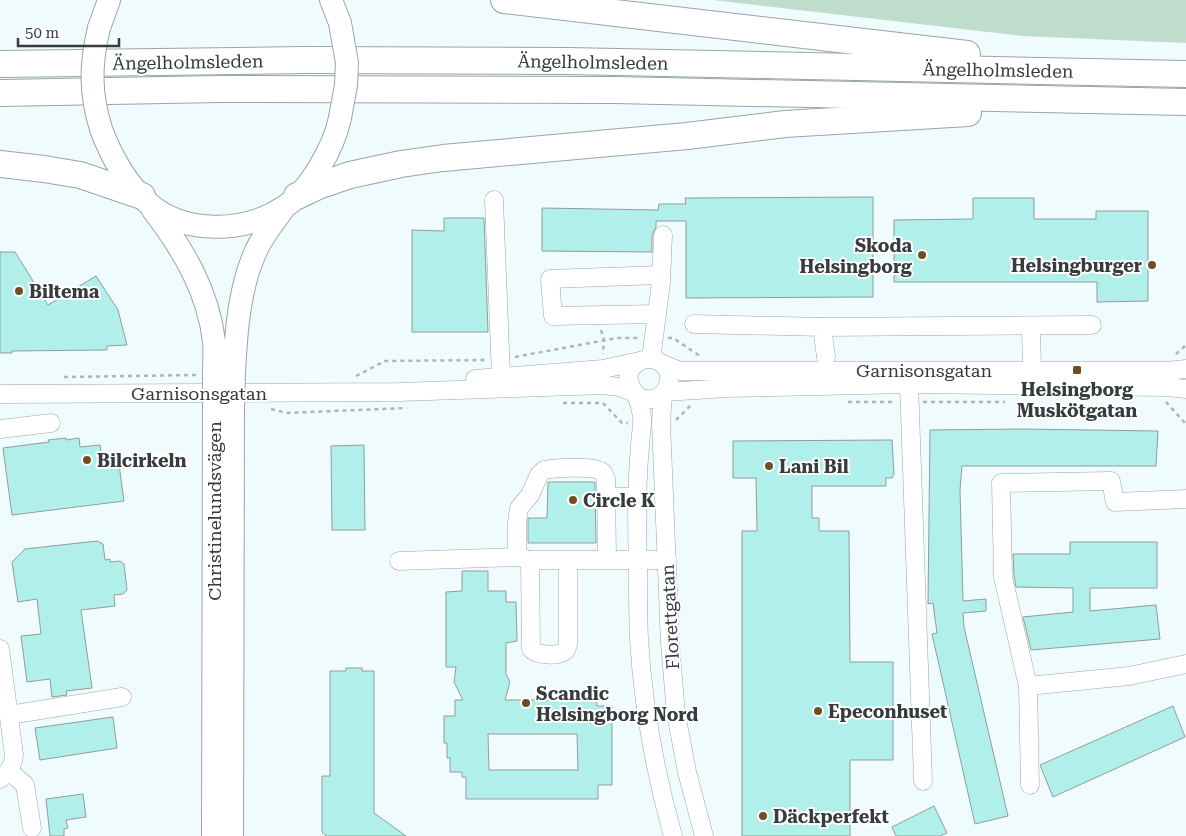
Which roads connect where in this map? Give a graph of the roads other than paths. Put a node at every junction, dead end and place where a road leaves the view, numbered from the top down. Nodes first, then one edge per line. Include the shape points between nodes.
1 (109, 0) edge
2 (331, 0) edge
3 (504, 0) edge
4 (0, 64) edge
5 (1074, 72) junction
6 (1186, 74) edge
7 (0, 93) edge
8 (1186, 102) edge
9 (1186, 110) edge
10 (0, 164) edge
11 (145, 200) junction
12 (494, 200) dead end
13 (291, 202) junction
14 (663, 235) dead end
15 (661, 275) junction
16 (657, 314) junction
17 (694, 324) dead end
18 (1092, 325) dead end
19 (822, 327) junction
20 (1031, 327) junction
21 (826, 358) dead end
22 (651, 362) junction
23 (1186, 368) edge
24 (1032, 370) junction
25 (224, 372) junction
26 (501, 376) junction
27 (909, 384) junction
28 (1186, 389) edge
29 (399, 392) junction
30 (634, 393) junction
31 (664, 393) junction
32 (0, 394) edge
33 (224, 408) junction
34 (51, 423) dead end
35 (0, 429) edge
36 (606, 496) junction
37 (637, 497) junction
38 (1186, 499) edge
39 (526, 559) junction
40 (568, 560) junction
41 (607, 560) junction
42 (637, 560) junction
43 (667, 560) junction
44 (399, 561) dead end
45 (0, 649) edge
46 (1186, 664) edge
47 (1028, 686) junction
48 (122, 696) dead end
49 (232, 700) junction
50 (8, 715) junction
51 (212, 757) junction
52 (5, 775) edge
53 (924, 781) dead end
54 (1030, 785) dead end
55 (32, 828) dead end
56 (205, 836) edge
57 (213, 836) edge
58 (232, 836) edge
59 (241, 836) edge
60 (674, 836) edge
61 (704, 836) edge

1 - 11 main road, Christinelundsvägen, bridge via 99,28 92,65 94,109 114,161
2 - 13 main road, Christinelundsvägen, bridge via 340,23 347,63 340,118 321,165
3 - 5 highway via 989,57
4 - 5 highway, Ängelholmsleden via 568,61
5 - 6 highway, Ängelholmsleden
7 - 8 highway, Ängelholmsleden via 220,89 604,90
9 - 13 highway via 954,113 785,124 470,156 401,164 350,175 318,186
10 - 11 highway via 80,175
11 - 13 main road via 164,214 181,221 211,227 240,225
11 - 25 main road, Christinelundsvägen via 182,251 198,283
12 - 26 street
13 - 25 main road, Christinelundsvägen via 265,234 250,266 241,301 235,350
14 - 15 street
15 - 16 street
15 - 16 street via 550,280 553,316
16 - 22 street
17 - 19 street
18 - 20 street
19 - 20 street
19 - 21 street
20 - 24 street
22 - 24 street, Garnisonsgatan via 680,371
22 - 26 street, Garnisonsgatan via 603,370
22 - 30 street via 635,364 629,374 629,384
22 - 31 street via 668,372
23 - 24 street, Garnisonsgatan
25 - 33 main road, Christinelundsvägen, bridge
26 - 29 street, Garnisonsgatan via 451,381
27 - 28 street, Garnisonsgatan
27 - 31 street, Garnisonsgatan via 727,388
27 - 53 street
29 - 30 street, Garnisonsgatan via 603,385
29 - 32 street, Garnisonsgatan
30 - 31 street, Garnisonsgatan via 641,398 652,399
30 - 37 street, Florettgatan via 642,416
31 - 43 street, Florettgatan via 661,422
33 - 49 main road, Christinelundsvägen
33 - 51 main road, Christinelundsvägen
34 - 35 street
36 - 37 street
36 - 39 street via 605,476 599,470 544,470 517,512 517,550
36 - 41 street
37 - 42 street, Florettgatan
38 - 47 street via 1115,502 1111,481 1002,483 1003,577
39 - 40 street
39 - 40 street via 530,646 537,654 560,654 567,647
39 - 44 street
40 - 41 street
41 - 42 street
42 - 43 street
42 - 60 street, Florettgatan via 639,639 646,708 656,768
43 - 61 street, Florettgatan via 676,714
45 - 50 street
46 - 47 street via 1129,676
47 - 54 street
48 - 50 street
49 - 58 main road, Christinelundsvägen
49 - 59 main road
50 - 52 street via 14,755 13,765
51 - 56 main road
51 - 57 main road, Christinelundsvägen
52 - 55 street via 25,785

